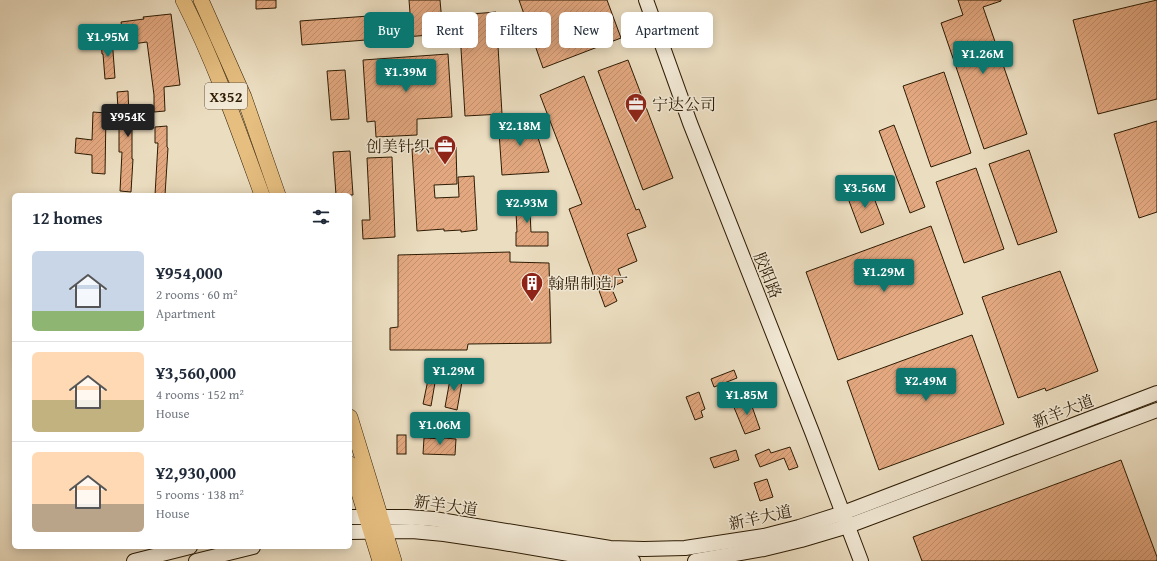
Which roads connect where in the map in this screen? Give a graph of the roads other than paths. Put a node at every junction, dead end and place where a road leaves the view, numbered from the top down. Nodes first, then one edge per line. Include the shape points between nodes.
1 (183, 0) edge
2 (201, 0) edge
3 (646, 0) edge
4 (261, 193) edge
5 (277, 193) edge
6 (1157, 393) edge
7 (1157, 410) edge
8 (352, 426) edge
9 (352, 469) edge
10 (843, 513) junction
11 (373, 516) junction
12 (352, 517) edge
13 (848, 526) junction
14 (378, 531) junction
15 (352, 532) edge
16 (182, 549) edge
17 (245, 549) edge
18 (134, 561) edge
19 (196, 561) edge
20 (380, 561) edge
21 (394, 561) edge
22 (632, 561) edge
23 (695, 561) edge
24 (861, 561) edge

1 - 4 main road, X352 via 229,103
2 - 5 main road, X352 via 244,97
3 - 10 main road, 胶阳路 via 690,123
6 - 10 main road, 新羊大道
7 - 13 main road, 新羊大道
8 - 11 main road
9 - 11 main road
10 - 11 main road, 新羊大道 via 764,536 684,548 644,549 610,548 449,521
10 - 13 main road, 胶阳路
11 - 12 main road, 新羊大道
11 - 14 main road
13 - 23 main road, 新羊大道 via 764,549
13 - 24 main road, 胶阳路
14 - 15 main road, 新羊大道
14 - 20 main road
14 - 21 main road
14 - 22 main road, 新羊大道 via 444,534 592,558
16 - 18 main road
17 - 19 main road

